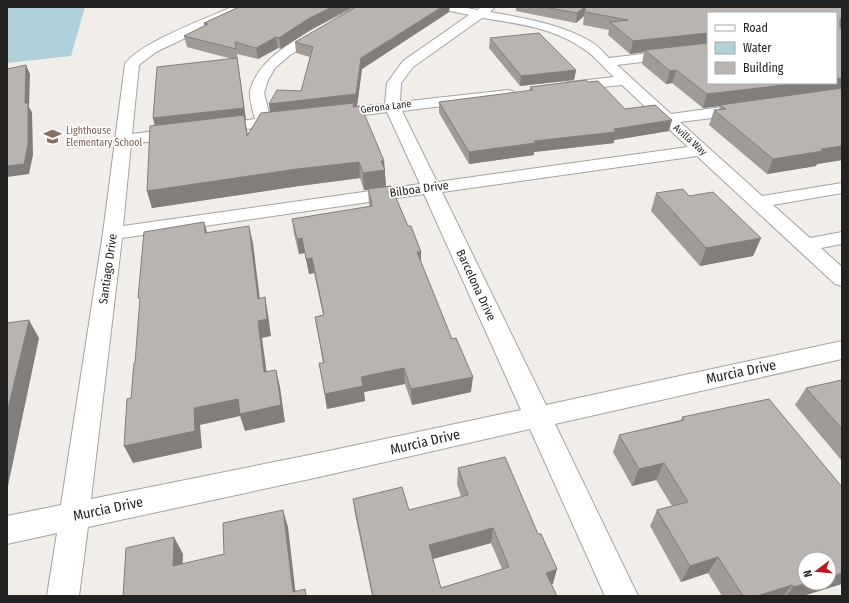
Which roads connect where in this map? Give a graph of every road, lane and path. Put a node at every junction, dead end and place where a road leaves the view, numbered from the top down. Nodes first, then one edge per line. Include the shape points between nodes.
1 (242, 7) edge
2 (365, 7) edge
3 (445, 7) edge
4 (484, 11) edge
5 (707, 50) edge
6 (605, 62) junction
7 (625, 80) junction
8 (556, 88) edge
9 (519, 92) edge
10 (392, 106) junction
11 (758, 107) edge
12 (323, 115) edge
13 (300, 118) edge
14 (668, 119) junction
15 (263, 122) junction
16 (124, 140) junction
17 (701, 150) junction
18 (431, 188) junction
19 (842, 188) edge
20 (759, 202) junction
21 (112, 232) junction
22 (842, 238) edge
23 (806, 245) junction
24 (842, 279) edge
25 (842, 350) edge
26 (538, 417) junction
27 (74, 516) junction
28 (7, 530) edge
29 (63, 596) edge
30 (622, 596) edge

1 - 16 street, Santiago Drive via 151,49 132,64
2 - 15 street via 285,52 270,66 261,80 258,93
3 - 4 street
4 - 6 street, Avilla Way via 574,36
4 - 10 street via 408,64 394,83
5 - 6 street
6 - 7 street, Avilla Way
7 - 8 street
7 - 14 street, Avilla Way
9 - 10 street, Gerona Lane
10 - 12 street, Gerona Lane
10 - 18 street, Barcelona Drive
11 - 14 street
13 - 15 street
14 - 17 street, Avilla Way
15 - 16 street
16 - 21 street, Santiago Drive
17 - 18 street, Bilboa Drive
17 - 20 street, Avilla Way
18 - 21 street, Bilboa Drive
18 - 26 street, Barcelona Drive
19 - 20 street
20 - 23 street, Avilla Way
21 - 27 street, Santiago Drive
22 - 23 street
23 - 24 street, Avilla Way
25 - 26 street, Murcia Drive
26 - 27 street, Murcia Drive via 319,466
26 - 30 street, Barcelona Drive
27 - 28 street, Murcia Drive
27 - 29 street, Santiago Drive

